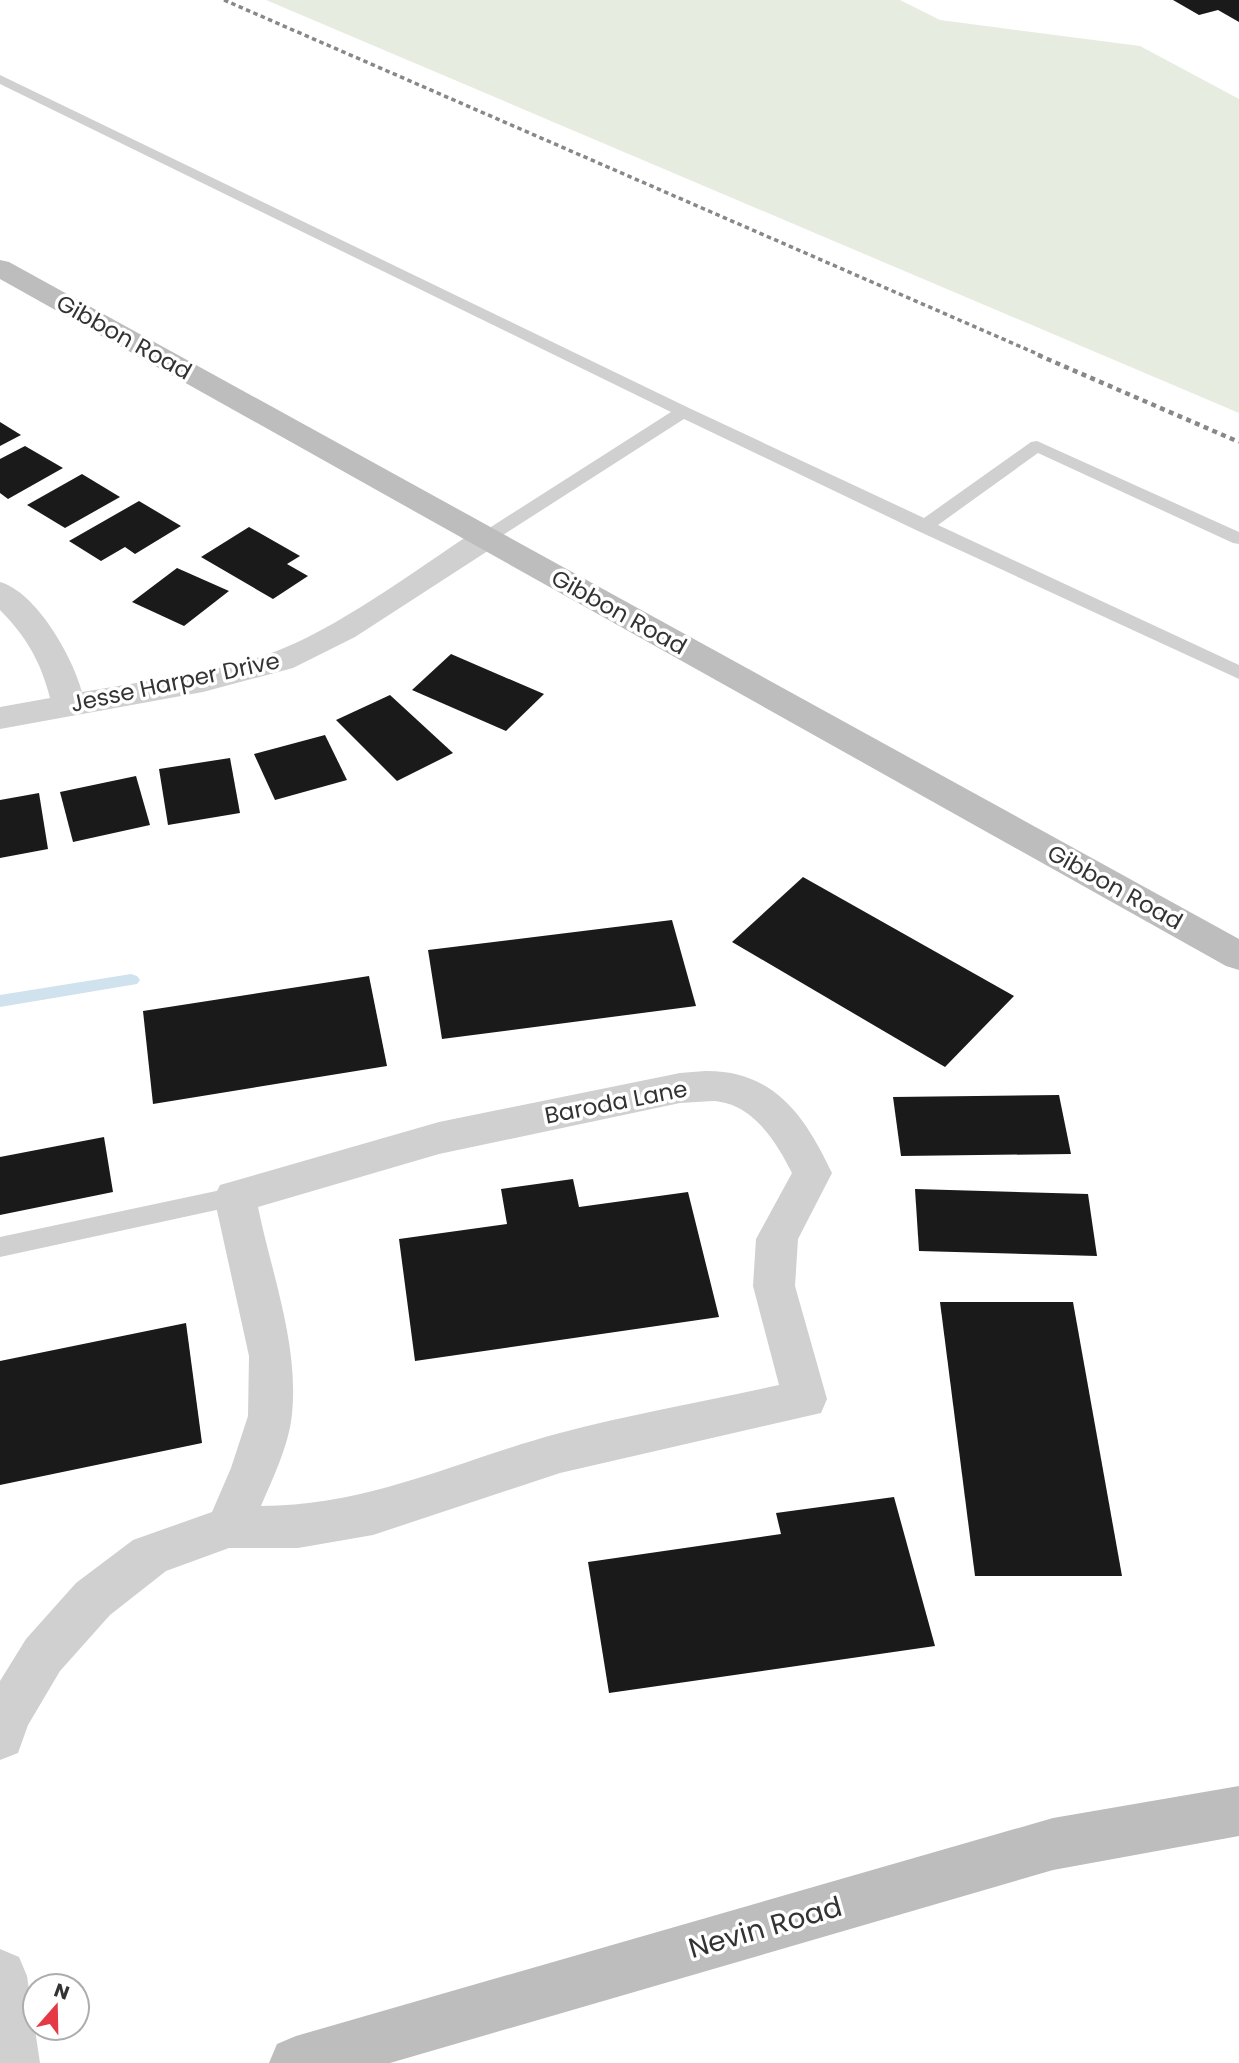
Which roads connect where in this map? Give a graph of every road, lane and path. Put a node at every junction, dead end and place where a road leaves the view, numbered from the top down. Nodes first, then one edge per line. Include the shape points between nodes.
1 (0, 79) edge
2 (0, 268) edge
3 (683, 412) junction
4 (924, 527) junction
5 (486, 538) junction
6 (1239, 539) edge
7 (0, 592) edge
8 (1239, 673) edge
9 (68, 705) junction
10 (0, 718) edge
11 (1239, 956) edge
12 (235, 1197) junction
13 (0, 1247) edge
14 (229, 1527) junction
15 (0, 1736) edge
16 (1239, 1811) edge
17 (0, 1976) edge
18 (13, 2063) edge
19 (296, 2063) edge

1 - 3 lane
2 - 5 main road, Gibbon Road
3 - 4 lane
3 - 5 lane
4 - 6 lane via 1037,446
4 - 8 lane
5 - 9 street, Jesse Harper Drive via 344,630 281,661 203,681
5 - 11 main road, Gibbon Road
7 - 9 street via 39,630 61,672
9 - 10 street, Jesse Harper Drive
12 - 13 lane
12 - 14 street via 271,1356 271,1416
12 - 14 street, Baroda Lane via 439,1138 714,1085 746,1093 778,1118 799,1143 812,1172 777,1238 774,1286 805,1399 560,1453 373,1514 298,1527
14 - 15 street, Baroda Lane via 150,1555 93,1599 43,1655 7,1714
16 - 19 main road, Nevin Road via 1053,1844
17 - 18 street

